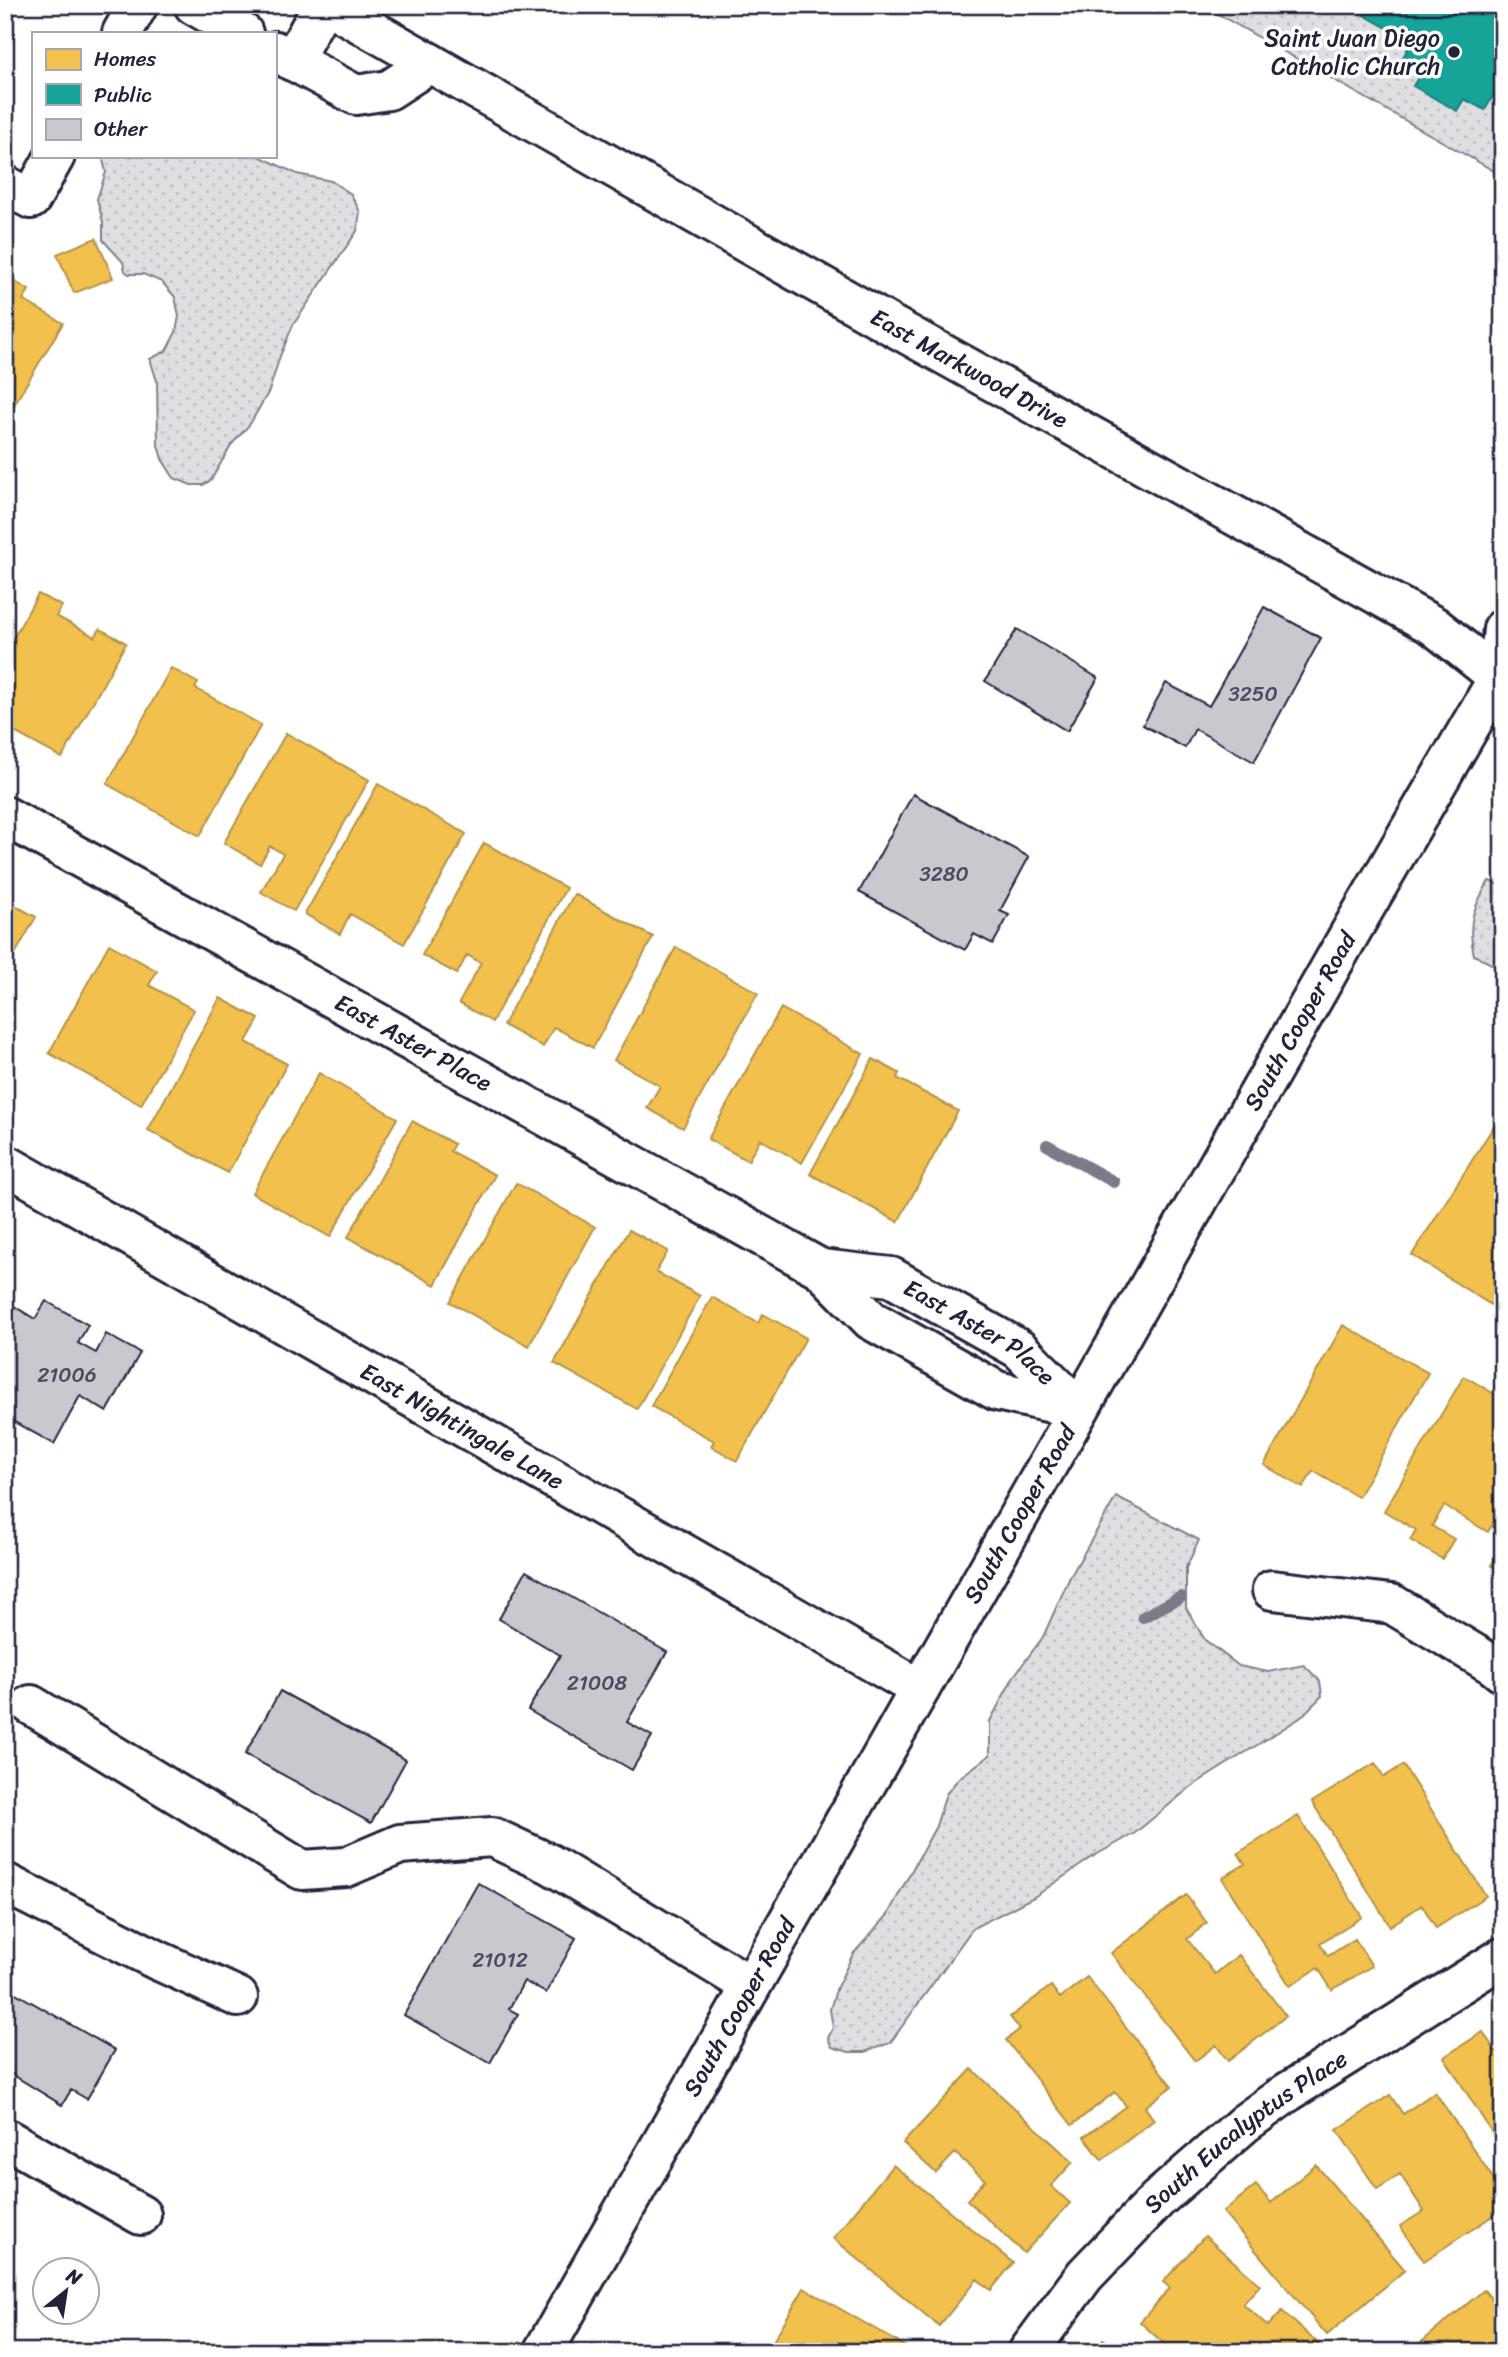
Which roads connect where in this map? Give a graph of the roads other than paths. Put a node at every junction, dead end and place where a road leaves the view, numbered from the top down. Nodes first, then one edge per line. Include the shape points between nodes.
1 (138, 5) edge
2 (194, 5) edge
3 (325, 5) edge
4 (123, 32) edge
5 (241, 32) edge
6 (284, 56) edge
7 (430, 63) junction
8 (53, 158) edge
9 (18, 192) edge
10 (1503, 629) edge
11 (1501, 678) edge
12 (5, 816) edge
13 (5, 1164) edge
14 (821, 1269) junction
15 (923, 1295) junction
16 (899, 1336) junction
17 (1079, 1409) junction
18 (1272, 1590) dead end
19 (1503, 1673) edge
20 (920, 1689) junction
21 (31, 1705) dead end
22 (5, 1883) edge
23 (1503, 1957) edge
24 (751, 1986) junction
25 (238, 1997) dead end
26 (5, 2138) edge
27 (141, 2216) dead end
28 (543, 2352) edge
29 (1027, 2352) edge

1 - 4 street
2 - 5 street
3 - 6 street
3 - 7 street, East Markwood Drive
6 - 7 street via 356,95 389,90
7 - 11 street, East Markwood Drive via 1434,626
8 - 9 street
10 - 11 street, South Cooper Road
11 - 17 street, South Cooper Road via 1358,918
12 - 14 street, East Aster Place
13 - 20 street, East Nightingale Lane
14 - 15 street, East Aster Place via 891,1278
14 - 16 street, East Aster Place via 871,1320
15 - 16 street
15 - 17 street, East Aster Place via 1019,1349
16 - 17 street, East Aster Place via 997,1391
17 - 20 street, South Cooper Road
18 - 19 street via 1392,1604
20 - 24 street, South Cooper Road
21 - 24 street via 302,1870 346,1867 400,1843 492,1837 550,1864
22 - 25 street
23 - 29 street, South Eucalyptus Place via 1245,2123 1158,2199 1085,2274
24 - 28 street, South Cooper Road
26 - 27 street

